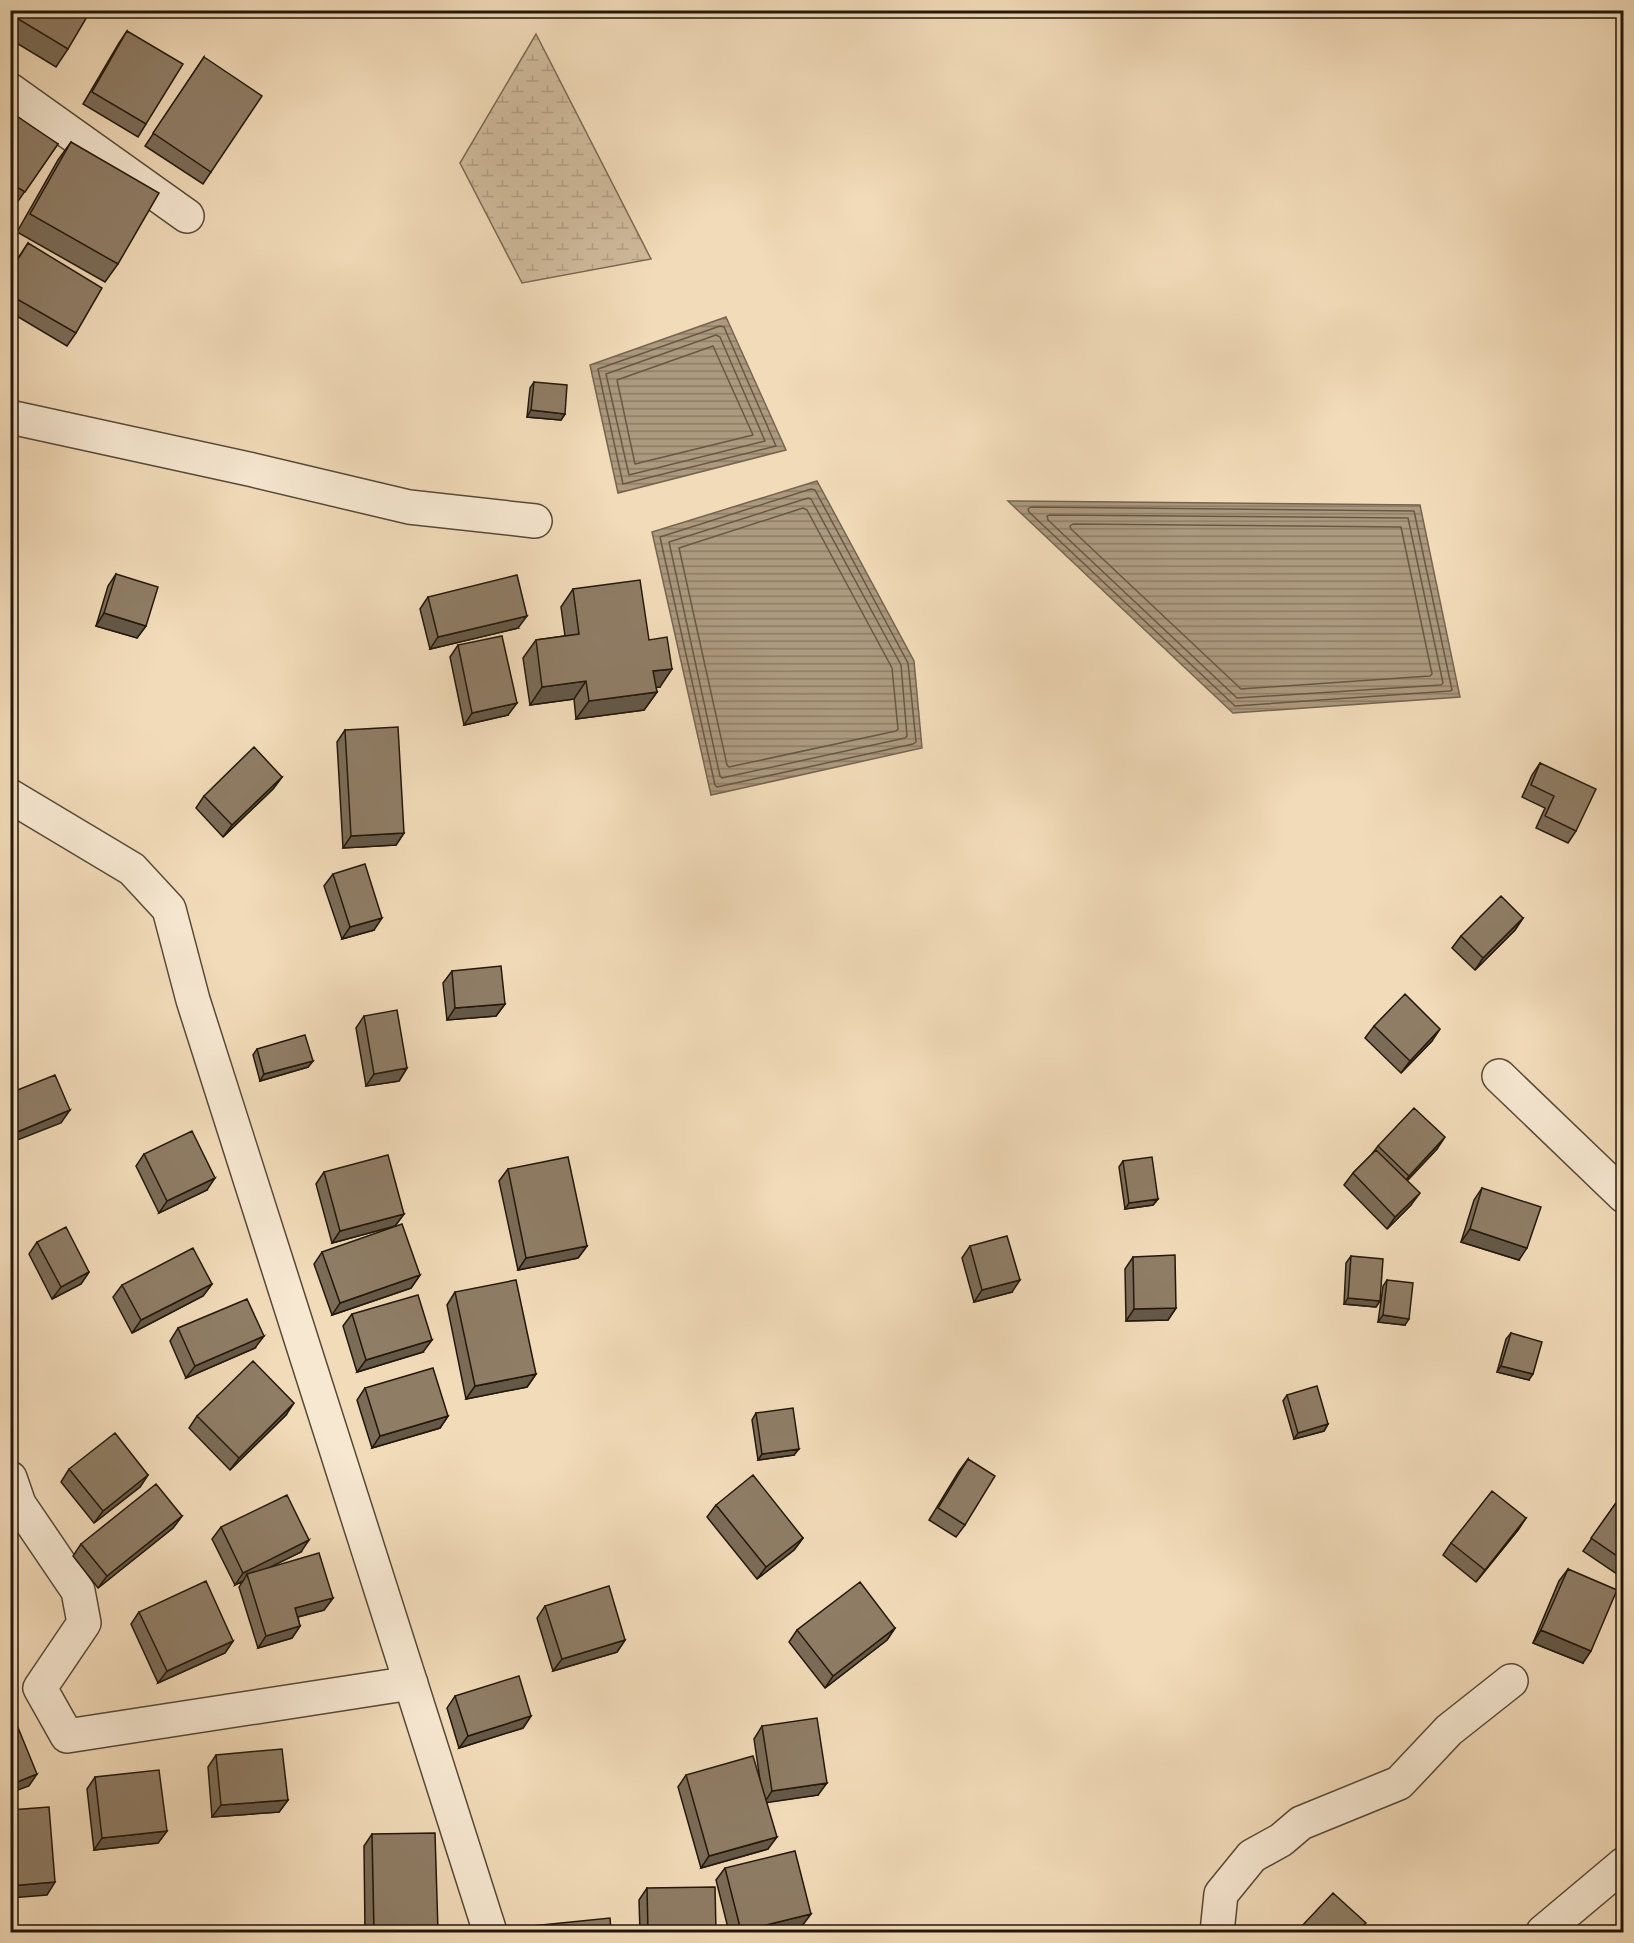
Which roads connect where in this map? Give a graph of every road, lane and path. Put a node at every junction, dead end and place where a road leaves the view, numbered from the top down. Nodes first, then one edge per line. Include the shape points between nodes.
1 (10, 90) edge
2 (187, 216) dead end
3 (10, 417) edge
4 (535, 521) dead end
5 (10, 796) edge
6 (1499, 1076) dead end
7 (1623, 1196) edge
8 (10, 1478) edge
9 (1511, 1681) dead end
10 (411, 1683) junction
11 (1623, 1864) edge
12 (490, 1932) edge
13 (1217, 1932) edge
14 (1543, 1932) edge

1 - 2 street
3 - 4 street via 409,507
5 - 10 street via 132,868 169,909 193,1000
6 - 7 street
8 - 10 street via 19,1504 78,1591 84,1623 40,1688 68,1736
9 - 13 street via 1449,1730 1399,1783 1301,1823 1252,1856 1221,1894
10 - 12 street
11 - 14 street

